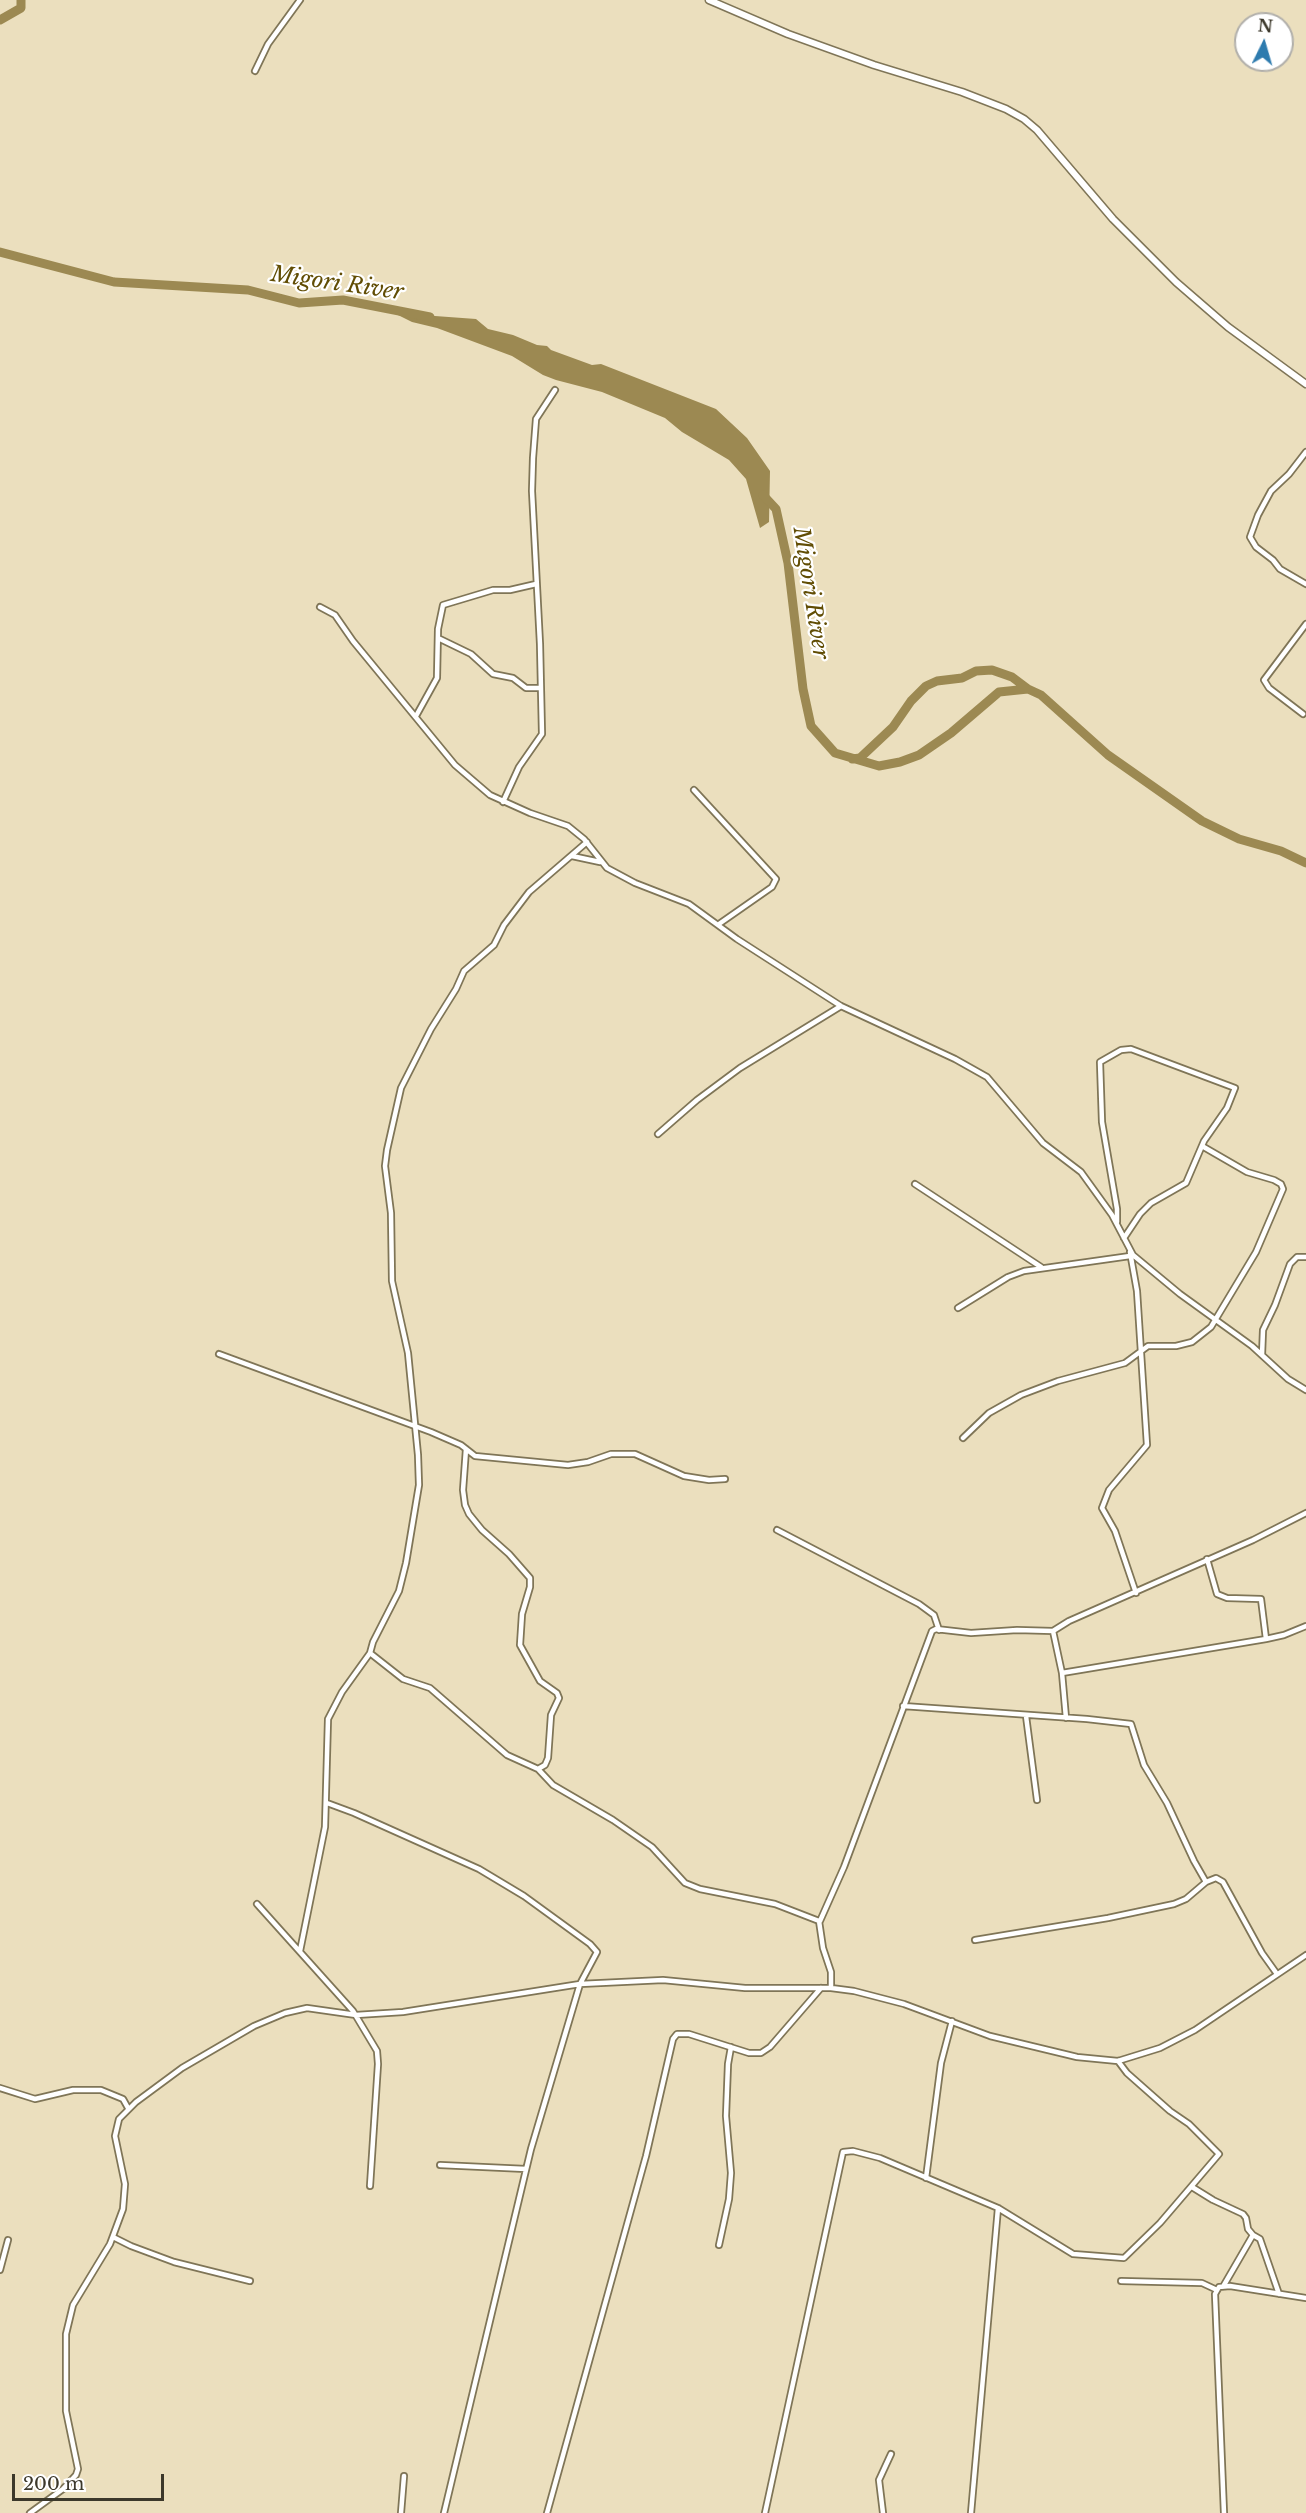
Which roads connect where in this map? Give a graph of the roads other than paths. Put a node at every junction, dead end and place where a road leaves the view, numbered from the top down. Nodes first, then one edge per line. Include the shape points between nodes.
1 (300, 0) edge
2 (709, 0) edge
3 (255, 71) dead end
4 (1306, 384) edge
5 (555, 390) dead end
6 (1306, 452) edge
7 (536, 584) junction
8 (1306, 584) edge
9 (320, 607) dead end
10 (1306, 624) edge
11 (438, 638) junction
12 (540, 688) junction
13 (1303, 714) dead end
14 (416, 716) junction
15 (694, 790) dead end
16 (503, 802) junction
17 (587, 842) junction
18 (572, 856) junction
19 (600, 862) junction
20 (719, 924) junction
21 (841, 1006) junction
22 (658, 1134) dead end
23 (1202, 1146) junction
24 (915, 1184) dead end
25 (1117, 1224) junction
26 (1124, 1238) junction
27 (1128, 1247) junction
28 (1130, 1257) junction
29 (1306, 1257) edge
30 (1041, 1267) junction
31 (958, 1308) dead end
32 (1216, 1321) junction
33 (1140, 1351) junction
34 (219, 1354) dead end
35 (1262, 1355) junction
36 (1306, 1390) edge
37 (414, 1426) junction
38 (963, 1438) dead end
39 (466, 1449) junction
40 (725, 1479) dead end
41 (1306, 1513) edge
42 (777, 1530) dead end
43 (1208, 1559) junction
44 (1136, 1593) junction
45 (1306, 1626) edge
46 (939, 1629) junction
47 (1053, 1631) junction
48 (1266, 1639) junction
49 (370, 1653) junction
50 (1062, 1672) junction
51 (903, 1707) junction
52 (1026, 1716) junction
53 (1066, 1718) junction
54 (538, 1769) junction
55 (1037, 1800) dead end
56 (327, 1803) junction
57 (1206, 1882) junction
58 (257, 1904) dead end
59 (820, 1921) junction
60 (975, 1940) dead end
61 (300, 1951) junction
62 (1306, 1955) edge
63 (1277, 1974) junction
64 (580, 1984) junction
65 (821, 1988) junction
66 (831, 1988) junction
67 (356, 2015) junction
68 (952, 2021) junction
69 (731, 2047) junction
70 (1118, 2061) junction
71 (0, 2088) edge
72 (128, 2108) junction
73 (440, 2165) dead end
74 (526, 2169) junction
75 (926, 2178) junction
76 (370, 2186) dead end
77 (1192, 2187) junction
78 (998, 2208) junction
79 (1253, 2235) junction
80 (113, 2237) junction
81 (8, 2240) dead end
82 (719, 2245) dead end
83 (0, 2270) edge
84 (250, 2281) dead end
85 (1121, 2281) dead end
86 (1224, 2285) junction
87 (1217, 2290) junction
88 (1279, 2294) junction
89 (1306, 2298) edge
90 (891, 2454) dead end
91 (404, 2475) dead end
92 (30, 2513) edge
93 (401, 2513) edge
94 (444, 2513) edge
95 (546, 2513) edge
96 (765, 2513) edge
97 (883, 2513) edge
98 (971, 2513) edge
99 (1224, 2513) edge

1 - 3 street via 268,44
2 - 4 street via 788,34 962,92 1024,119 1113,219 1176,282 1228,327
5 - 7 street via 536,419 535,429 532,491
6 - 8 street via 1270,491 1251,539 1280,569
7 - 11 street via 486,591 446,603 440,612
7 - 12 street
9 - 14 street via 335,615
10 - 13 street via 1264,680
11 - 12 street via 471,654 493,674 513,678 526,688
11 - 14 street via 437,678
12 - 16 street via 542,734 519,767
14 - 16 street via 455,765
15 - 20 street via 776,879 772,887
16 - 17 street via 568,826
17 - 18 street
17 - 19 street
18 - 19 street
18 - 37 street via 530,892 504,925 495,945 464,971 401,1088 385,1166 391,1213 392,1281 406,1344
19 - 20 street via 635,883 690,904
20 - 21 street
21 - 22 street via 740,1068
21 - 25 street via 987,1077 1043,1143 1081,1172
23 - 25 street via 1235,1088 1131,1049 1101,1060 1103,1131
23 - 26 street via 1184,1185 1151,1203
23 - 32 street via 1247,1172 1274,1180 1283,1189 1256,1252
24 - 30 street
25 - 26 street
26 - 27 street
27 - 28 street
27 - 32 street
28 - 30 street
28 - 33 street via 1137,1291
29 - 35 street via 1297,1257 1290,1264 1263,1330
30 - 31 street via 1008,1277
32 - 33 street via 1192,1342 1148,1346
32 - 35 street
33 - 38 street via 1129,1361 1048,1384 1009,1401 989,1413
33 - 44 street via 1147,1445 1111,1486 1102,1507 1115,1531
34 - 37 street
35 - 36 street
37 - 39 street
37 - 49 street via 419,1485 406,1563 399,1591
39 - 40 street via 480,1457 568,1465 635,1454 684,1476
39 - 54 street via 465,1505 478,1525 530,1578 520,1645 540,1681 559,1698 551,1715 548,1758
41 - 43 street
42 - 46 street via 919,1604 934,1615
43 - 44 street
43 - 48 street via 1217,1594 1261,1599
44 - 47 street
45 - 48 street
46 - 47 street via 971,1633
46 - 51 street via 931,1633
47 - 50 street
48 - 50 street
49 - 54 street via 403,1679 430,1688 500,1750
49 - 56 street via 328,1719
50 - 53 street
51 - 52 street
51 - 59 street
52 - 53 street
52 - 55 street
53 - 57 street via 1131,1724 1144,1765
54 - 59 street via 553,1785 652,1847 692,1887 755,1899
56 - 61 street via 321,1853
56 - 64 street via 479,1869 531,1900 596,1950
57 - 60 street via 1174,1904
57 - 63 street via 1221,1880
58 - 61 street
59 - 66 street
61 - 67 street
62 - 63 street
63 - 70 street via 1184,2037
64 - 65 street via 663,1980 745,1988
64 - 67 street via 403,2012
64 - 74 street
65 - 66 street
65 - 69 street via 765,2051 752,2054
66 - 68 street via 868,1994
67 - 72 street via 307,2008 285,2013 254,2026 182,2068
67 - 76 street via 379,2058
68 - 70 street via 990,2036 1055,2053
68 - 75 street via 941,2064
69 - 82 street via 726,2116 731,2173
69 - 95 street via 689,2034 677,2034 673,2039 646,2156
70 - 77 street via 1219,2154
71 - 72 street via 35,2099 73,2090 101,2090 123,2099
72 - 80 street via 119,2119 115,2136 126,2196
73 - 74 street
74 - 94 street
75 - 78 street
75 - 96 street via 872,2155 843,2152
77 - 78 street via 1124,2258 1073,2254
77 - 79 street via 1243,2214
78 - 98 street
79 - 86 street
79 - 88 street via 1260,2239
80 - 84 street via 174,2262
80 - 92 street via 81,2288 68,2323 66,2401 77,2459 76,2475
81 - 83 street
85 - 87 street via 1202,2283
86 - 87 street
86 - 88 street
87 - 99 street via 1214,2305
88 - 89 street
90 - 97 street via 879,2480
91 - 93 street

